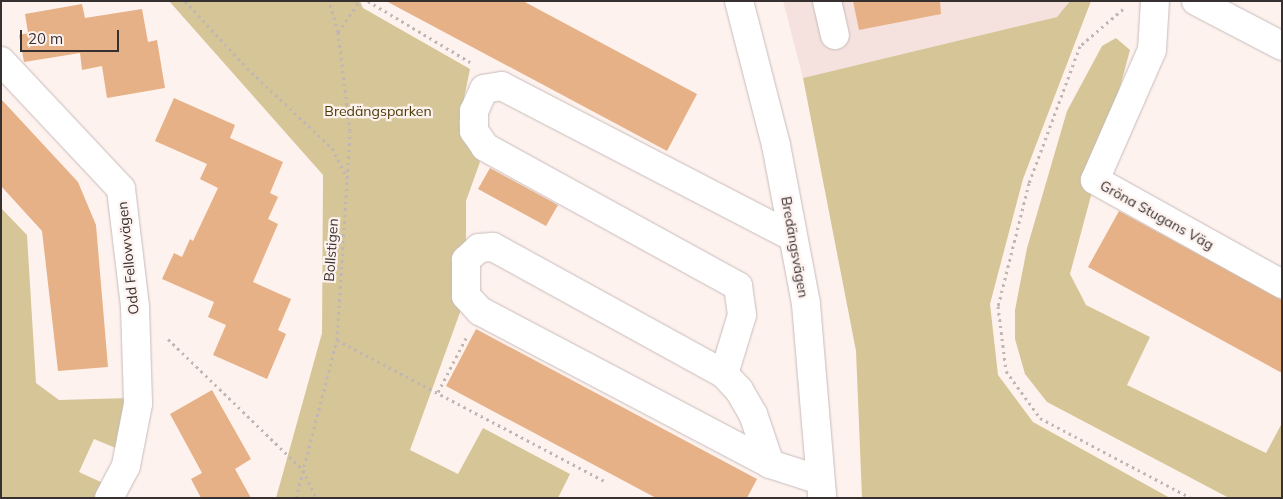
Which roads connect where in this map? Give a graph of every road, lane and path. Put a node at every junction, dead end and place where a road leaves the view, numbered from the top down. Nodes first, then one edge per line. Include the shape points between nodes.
1 (185, 1) edge
2 (329, 1) edge
3 (360, 1) edge
4 (368, 1) edge
5 (739, 1) edge
6 (827, 1) edge
7 (1155, 1) edge
8 (1196, 1) edge
9 (1125, 8) dead end
10 (338, 32) junction
11 (835, 35) dead end
12 (1282, 46) edge
13 (455, 50) dead end
14 (1, 61) edge
15 (347, 179) junction
16 (793, 237) junction
17 (1282, 284) edge
18 (135, 307) junction
19 (480, 311) junction
20 (336, 340) junction
21 (724, 374) junction
22 (438, 392) junction
23 (770, 464) junction
24 (302, 470) junction
25 (604, 481) dead end
26 (821, 489) edge
27 (109, 498) edge
28 (296, 498) edge
29 (316, 498) edge
30 (1191, 498) edge

1 - 15 path via 247,68 332,148
2 - 10 path, Bollstigen
3 - 10 path
4 - 13 path
5 - 16 street, Bredängsvägen via 776,145
6 - 11 street
7 - 17 street, Gröna Stugans Väg via 1152,50 1095,180
8 - 12 street
9 - 30 path via 1080,46 1029,183 998,306 1006,371 1040,418
10 - 15 path, Bollstigen via 350,131
14 - 18 street, Odd Fellowvägen via 121,189
15 - 20 path, Bollstigen
16 - 21 street via 502,86 484,89 474,111 474,131 485,147 738,286 742,315
16 - 26 street, Bredängsvägen via 806,304
18 - 24 path
18 - 27 street, Odd Fellowvägen via 138,404 126,466
19 - 21 street via 466,296 466,260 479,248 493,247
19 - 22 path
19 - 23 street
20 - 22 path
20 - 24 path, Bollstigen
21 - 23 street via 739,390 753,414
22 - 25 path
23 - 26 street
24 - 28 path, Bollstigen
24 - 29 path

